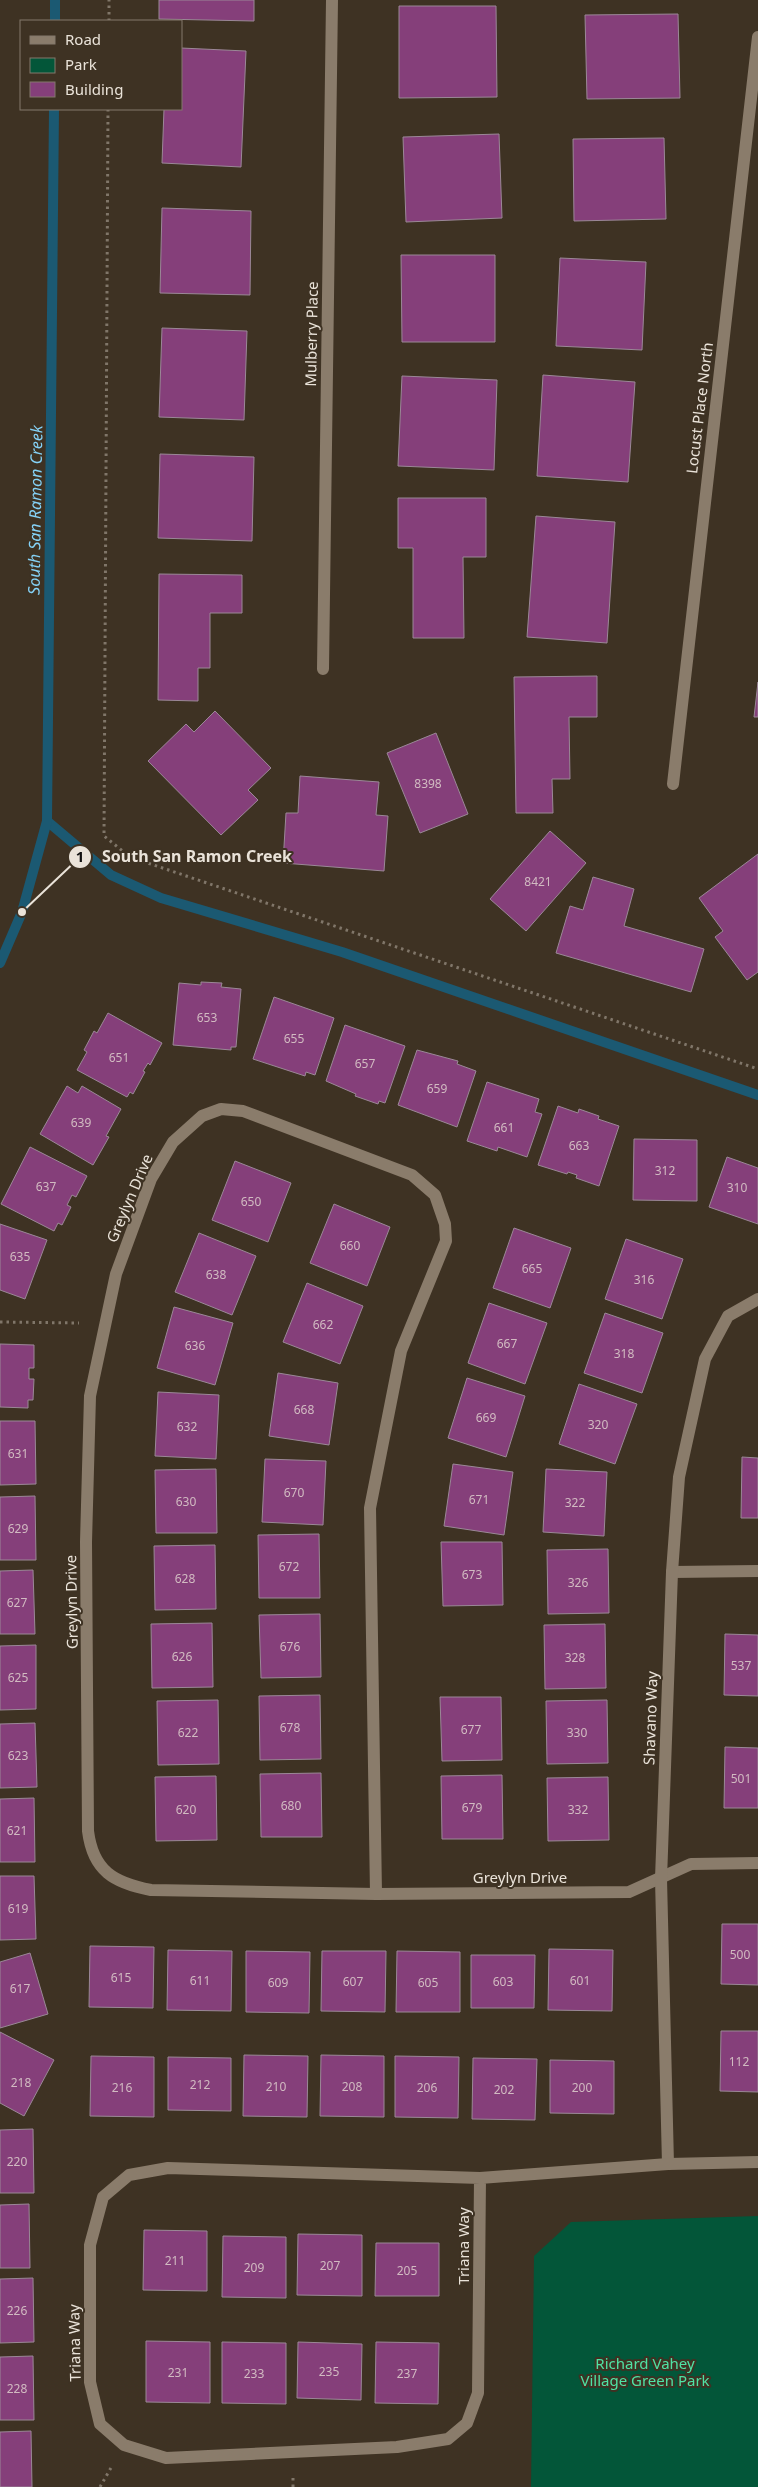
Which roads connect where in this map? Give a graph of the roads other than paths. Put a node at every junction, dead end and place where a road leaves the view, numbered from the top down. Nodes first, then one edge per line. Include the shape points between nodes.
1 (332, 0) edge
2 (758, 36) edge
3 (323, 669) dead end
4 (673, 784) dead end
5 (758, 1299) edge
6 (758, 1571) edge
7 (672, 1572) junction
8 (758, 1863) edge
9 (661, 1879) junction
10 (376, 1894) junction
11 (758, 2162) edge
12 (668, 2164) junction
13 (480, 2178) junction

1 - 3 street, Mulberry Place
2 - 4 street, Locust Place North
5 - 7 street, Shavano Way via 728,1316 705,1359 679,1477
6 - 7 street
7 - 9 street, Shavano Way
8 - 9 street, Greylyn Drive via 691,1864
9 - 10 street, Greylyn Drive via 629,1892
9 - 12 street, Shavano Way
10 - 10 street, Greylyn Drive via 370,1508 400,1351 446,1241 445,1224 435,1195 412,1175 243,1111 222,1109 202,1116 173,1142 151,1180 116,1274 90,1396 86,1542 88,1831 94,1856 108,1875 128,1886 150,1890
11 - 12 street, Triana Way
12 - 13 street, Triana Way
13 - 13 street, Triana Way via 168,2168 129,2175 103,2196 90,2245 90,2382 100,2424 124,2445 166,2458 397,2447 448,2440 468,2423 478,2392

